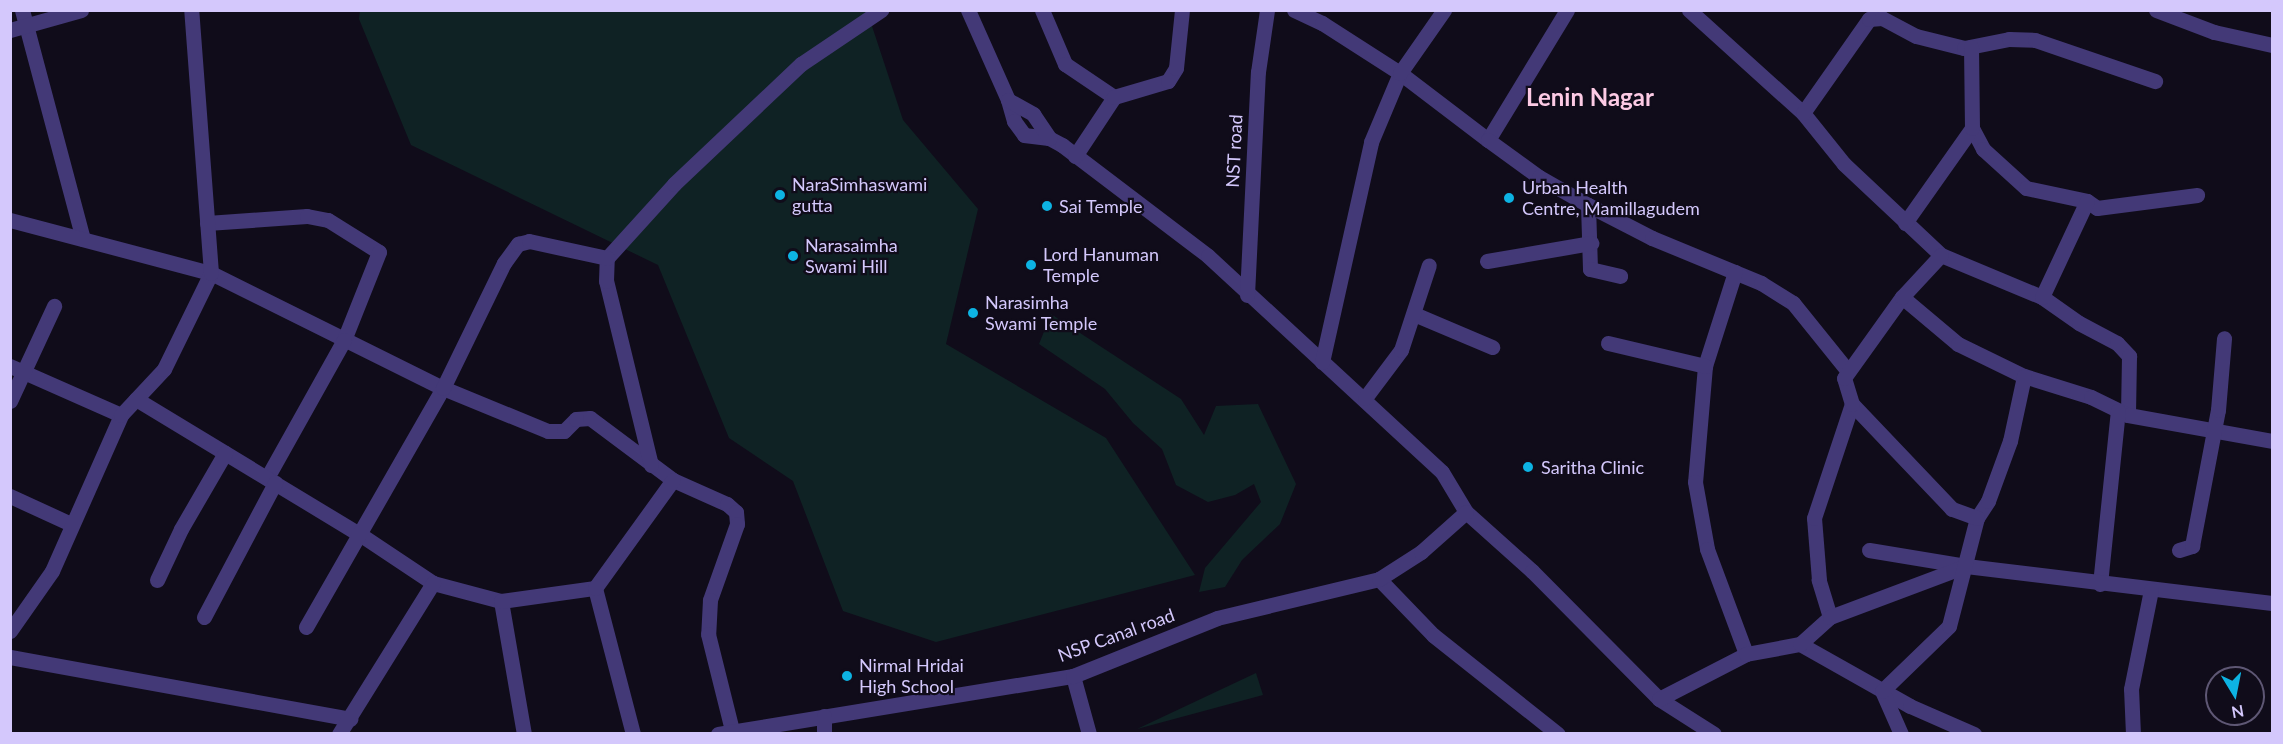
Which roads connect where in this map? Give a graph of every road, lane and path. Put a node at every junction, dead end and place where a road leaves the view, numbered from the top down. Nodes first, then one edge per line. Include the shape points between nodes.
1 (81, 10) edge
2 (191, 10) edge
3 (881, 10) edge
4 (968, 10) edge
5 (1042, 10) edge
6 (1182, 10) edge
7 (1267, 10) edge
8 (1294, 10) edge
9 (1444, 10) edge
10 (1567, 10) edge
11 (1689, 10) edge
12 (2156, 10) edge
13 (1883, 14) edge
14 (24, 18) edge
15 (10, 30) edge
16 (2272, 45) edge
17 (1971, 47) junction
18 (1400, 73) junction
19 (2155, 81) dead end
20 (1114, 97) junction
21 (1803, 112) junction
22 (1972, 128) junction
23 (1488, 140) junction
24 (1075, 156) junction
25 (2197, 195) dead end
26 (2087, 201) junction
27 (1588, 205) junction
28 (10, 220) edge
29 (207, 223) junction
30 (1905, 223) junction
31 (84, 239) junction
32 (1591, 243) junction
33 (1941, 255) junction
34 (607, 258) junction
35 (1487, 261) dead end
36 (1429, 265) dead end
37 (1735, 272) junction
38 (211, 273) junction
39 (1620, 276) dead end
40 (1247, 295) junction
41 (1902, 297) junction
42 (2042, 297) junction
43 (54, 306) dead end
44 (1414, 314) junction
45 (2224, 338) dead end
46 (344, 340) junction
47 (1608, 343) dead end
48 (1492, 348) dead end
49 (1322, 362) junction
50 (1705, 366) junction
51 (16, 368) edge
52 (1847, 370) junction
53 (2024, 376) junction
54 (443, 388) junction
55 (1365, 398) junction
56 (136, 399) junction
57 (10, 401) edge
58 (1852, 404) junction
59 (2123, 413) junction
60 (122, 415) junction
61 (2214, 431) junction
62 (2272, 441) edge
63 (225, 453) junction
64 (651, 465) junction
65 (673, 480) junction
66 (271, 481) junction
67 (10, 496) edge
68 (1466, 512) junction
69 (1977, 518) junction
70 (71, 524) junction
71 (361, 535) junction
72 (1869, 550) dead end
73 (2179, 550) dead end
74 (1966, 566) junction
75 (1380, 579) junction
76 (157, 580) dead end
77 (433, 583) junction
78 (2100, 584) junction
79 (596, 588) junction
80 (2151, 590) junction
81 (501, 601) junction
82 (2272, 603) edge
83 (204, 617) dead end
84 (1830, 617) junction
85 (12, 626) edge
86 (306, 627) dead end
87 (1800, 644) junction
88 (1746, 654) junction
89 (10, 657) edge
90 (1073, 676) junction
91 (1882, 692) junction
92 (1659, 699) junction
93 (824, 716) junction
94 (350, 719) junction
95 (725, 732) edge
96 (339, 734) edge
97 (524, 734) edge
98 (633, 734) edge
99 (824, 734) edge
100 (1089, 734) edge
101 (1558, 734) edge
102 (1714, 734) edge
103 (1901, 734) edge
104 (1974, 734) edge
105 (2133, 734) edge

1 - 14 street
2 - 29 street
3 - 34 street via 801,64 674,184
4 - 24 street via 1014,121 1024,135 1049,138
5 - 20 street via 1065,64
6 - 20 street via 1176,68 1168,81
7 - 40 street, NST road via 1258,72
8 - 18 street via 1322,23
9 - 18 street
10 - 23 street
11 - 21 street
12 - 16 street via 2214,32
13 - 17 street via 1916,36
13 - 21 street via 1869,20
14 - 15 street
14 - 31 street
17 - 19 street via 2009,39 2035,40
17 - 22 street
18 - 23 street
18 - 49 street via 1371,142
20 - 24 street
21 - 30 street via 1844,164
22 - 26 street via 1983,149 2026,188
22 - 30 street
23 - 27 street via 1539,177
24 - 40 street via 1208,256
25 - 26 street via 2119,207 2097,208
26 - 42 street
27 - 32 street
27 - 37 street via 1652,238
28 - 31 street
29 - 38 street
29 - 46 street via 307,216 328,220 374,247 379,258
30 - 33 street
31 - 38 street
32 - 35 street
32 - 39 street via 1590,269
33 - 41 street
33 - 42 street
34 - 54 street via 529,241 518,244 504,263
34 - 64 street via 606,281
36 - 44 street
37 - 50 street
37 - 52 street via 1793,303
38 - 46 street
38 - 56 street via 164,369
40 - 49 street
41 - 52 street
41 - 53 street via 1958,344
42 - 59 street via 2117,343 2129,356
43 - 51 street
44 - 48 street
44 - 55 street via 1401,350
45 - 61 street
46 - 54 street
46 - 66 street
47 - 50 street
49 - 55 street
50 - 88 street via 1695,482 1707,549
51 - 57 street
51 - 60 street
52 - 58 street via 1844,378
53 - 59 street via 2091,397
53 - 69 street via 2014,431 1988,501
54 - 64 street via 558,433 576,419 590,418
54 - 71 street
55 - 68 street via 1442,472
56 - 60 street
56 - 63 street
58 - 69 street via 1952,509
58 - 84 street via 1814,518 1819,580
59 - 61 street
59 - 78 street
60 - 70 street
61 - 62 street
61 - 73 street via 2192,546
63 - 66 street
63 - 76 street
64 - 65 street
65 - 79 street
65 - 95 street via 727,504 736,512 737,524 710,600 708,634
66 - 71 street
66 - 83 street
67 - 70 street
68 - 75 street, NSP Canal road via 1421,552
68 - 92 street via 1532,571
69 - 74 street
70 - 85 street via 52,571
71 - 77 street
71 - 86 street
72 - 74 street
74 - 78 street
74 - 84 street
74 - 91 street via 1948,626
75 - 90 street, NSP Canal road via 1217,618
75 - 101 street via 1433,635
77 - 81 street
77 - 94 street
78 - 80 street
79 - 81 street
79 - 98 street
80 - 82 street
80 - 105 street via 2131,689
81 - 97 street
84 - 87 street
87 - 88 street
87 - 91 street
88 - 92 street
89 - 94 street
90 - 93 street, NSP Canal road
90 - 100 street
91 - 103 street
91 - 104 street
92 - 102 street
93 - 95 street, NSP Canal road
93 - 99 street
94 - 96 street

